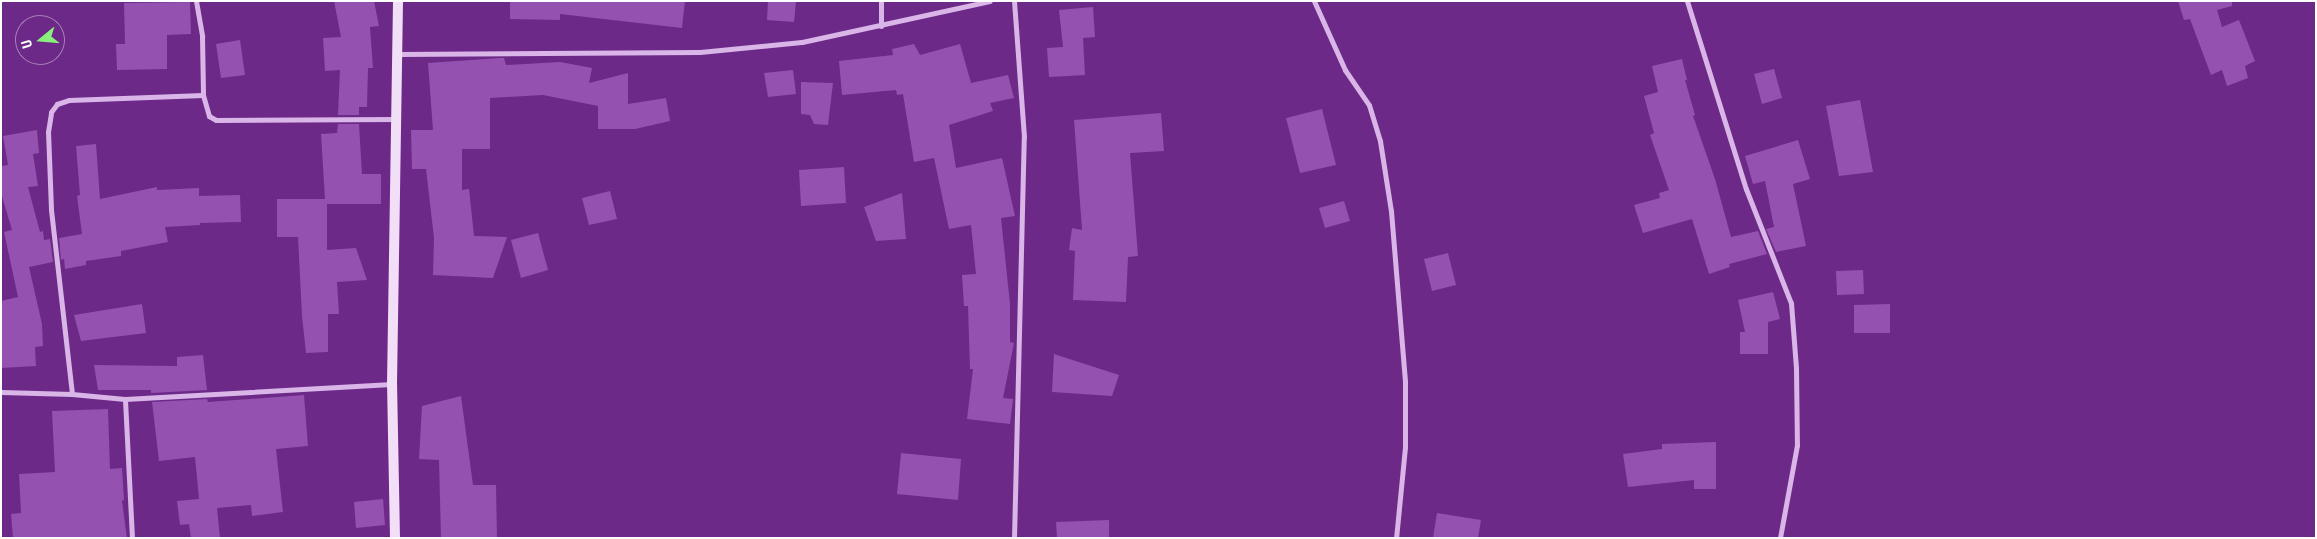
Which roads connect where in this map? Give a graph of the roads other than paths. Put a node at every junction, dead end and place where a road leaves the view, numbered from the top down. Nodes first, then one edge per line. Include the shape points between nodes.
1 (196, 1) edge
2 (398, 1) edge
3 (881, 1) edge
4 (990, 1) edge
5 (1014, 1) edge
6 (1314, 1) edge
7 (1687, 1) edge
8 (881, 26) junction
9 (399, 54) junction
10 (203, 95) junction
11 (396, 119) junction
12 (392, 384) junction
13 (1, 392) edge
14 (72, 394) junction
15 (125, 399) junction
16 (132, 538) edge
17 (395, 538) edge
18 (1014, 538) edge
19 (1396, 538) edge
20 (1780, 538) edge

1 - 10 street via 202,36
2 - 9 street
3 - 8 street
4 - 8 street
5 - 18 street via 1024,137
6 - 19 street via 1345,70 1369,104 1380,141 1391,211 1405,381 1405,447
7 - 20 street via 1746,189 1791,303 1797,445
8 - 9 street via 802,42 700,52
9 - 11 street
10 - 11 street via 206,111 216,120
10 - 14 street via 69,100 57,104 50,112 51,208
11 - 12 street
12 - 15 street
12 - 17 street
13 - 14 street
14 - 15 street
15 - 16 street

